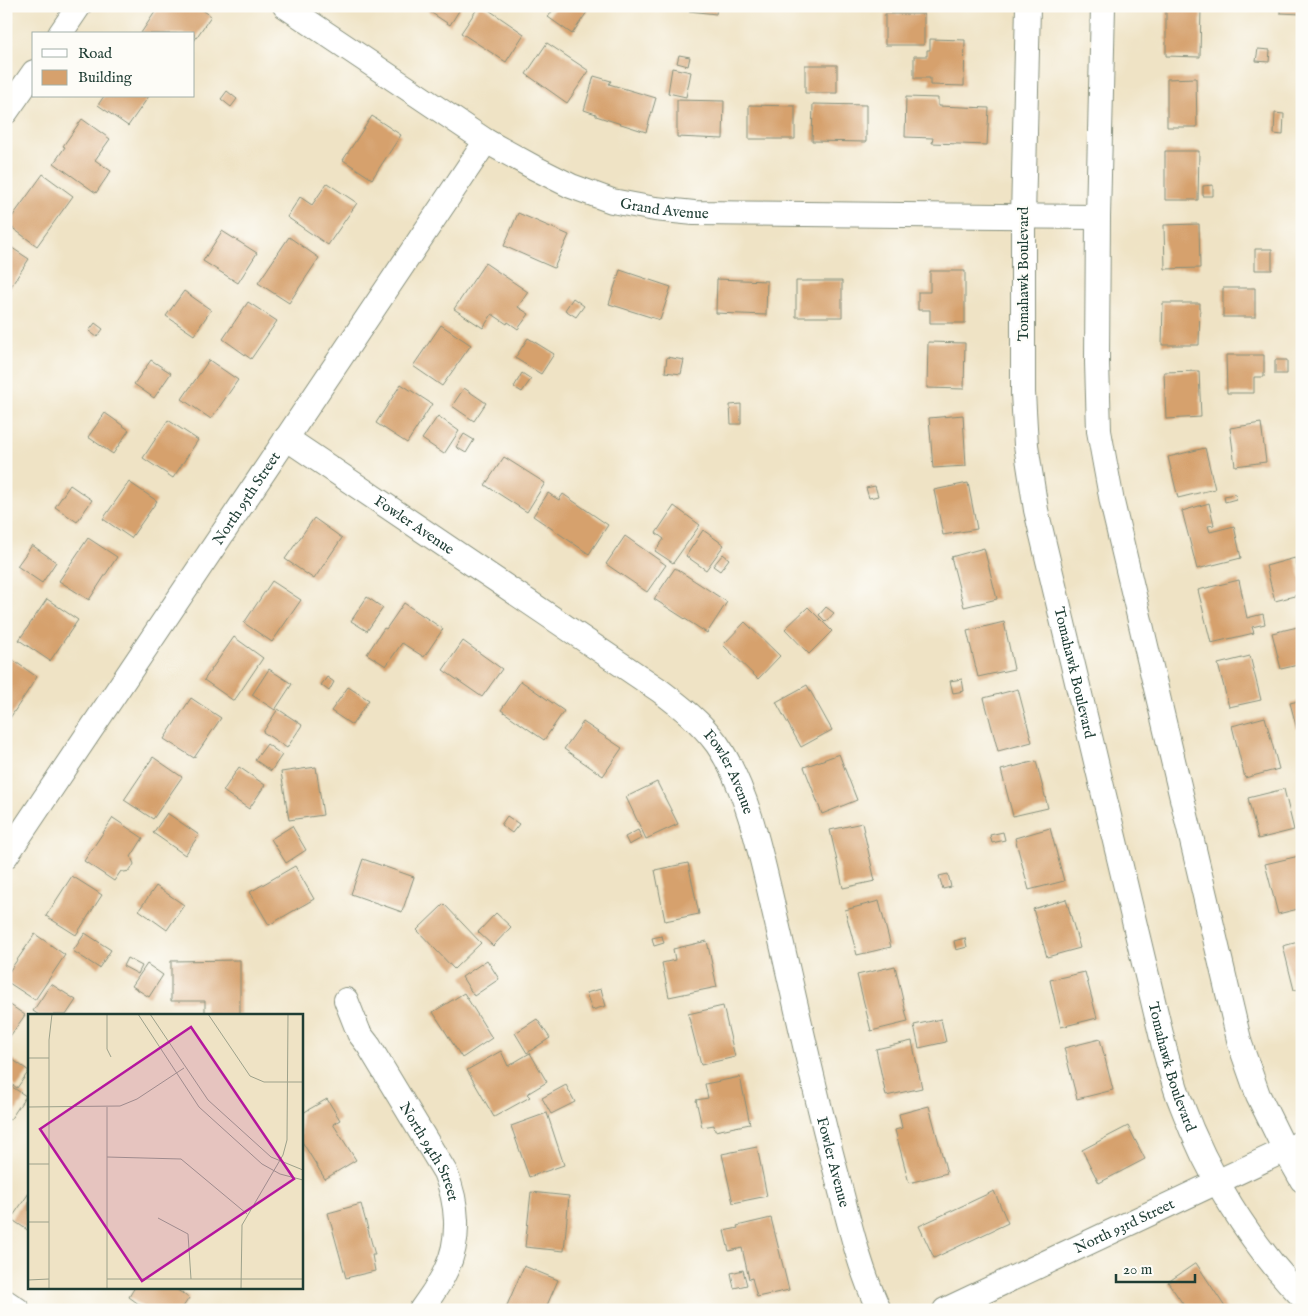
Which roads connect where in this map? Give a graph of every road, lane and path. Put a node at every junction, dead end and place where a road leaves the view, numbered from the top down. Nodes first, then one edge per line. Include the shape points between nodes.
1 (79, 6) edge
2 (285, 6) edge
3 (1028, 6) edge
4 (1103, 6) edge
5 (61, 32) edge
6 (32, 75) edge
7 (6, 112) edge
8 (486, 141) junction
9 (1023, 217) junction
10 (1098, 218) junction
11 (286, 438) junction
12 (6, 856) edge
13 (346, 1000) dead end
14 (1293, 1146) edge
15 (1302, 1180) edge
16 (1217, 1182) junction
17 (1302, 1297) edge
18 (6, 1302) edge
19 (18, 1310) edge
20 (421, 1310) edge
21 (879, 1310) edge
22 (945, 1310) edge

1 - 5 street
2 - 8 street, Grand Avenue
3 - 9 street, Tomahawk Boulevard
4 - 10 street
6 - 7 street
8 - 9 street, Grand Avenue via 571,186 612,201 655,209 694,213
8 - 11 street, North 95th Street
9 - 10 street, Grand Avenue
9 - 16 street, Tomahawk Boulevard via 1023,393 1026,445 1036,510 1165,1051 1180,1102
10 - 14 street via 1099,431 1112,502 1240,1044 1258,1095
11 - 12 street, North 95th Street
11 - 21 street, Fowler Avenue via 659,690 694,718 718,745 741,789 762,856 830,1148 858,1256
13 - 20 street, North 94th Street via 359,1033 452,1188 457,1219 453,1250 441,1281
14 - 15 street
14 - 16 street, North 93rd Street
16 - 17 street, Tomahawk Boulevard via 1245,1227 1282,1277
16 - 22 street, North 93rd Street
18 - 19 street

